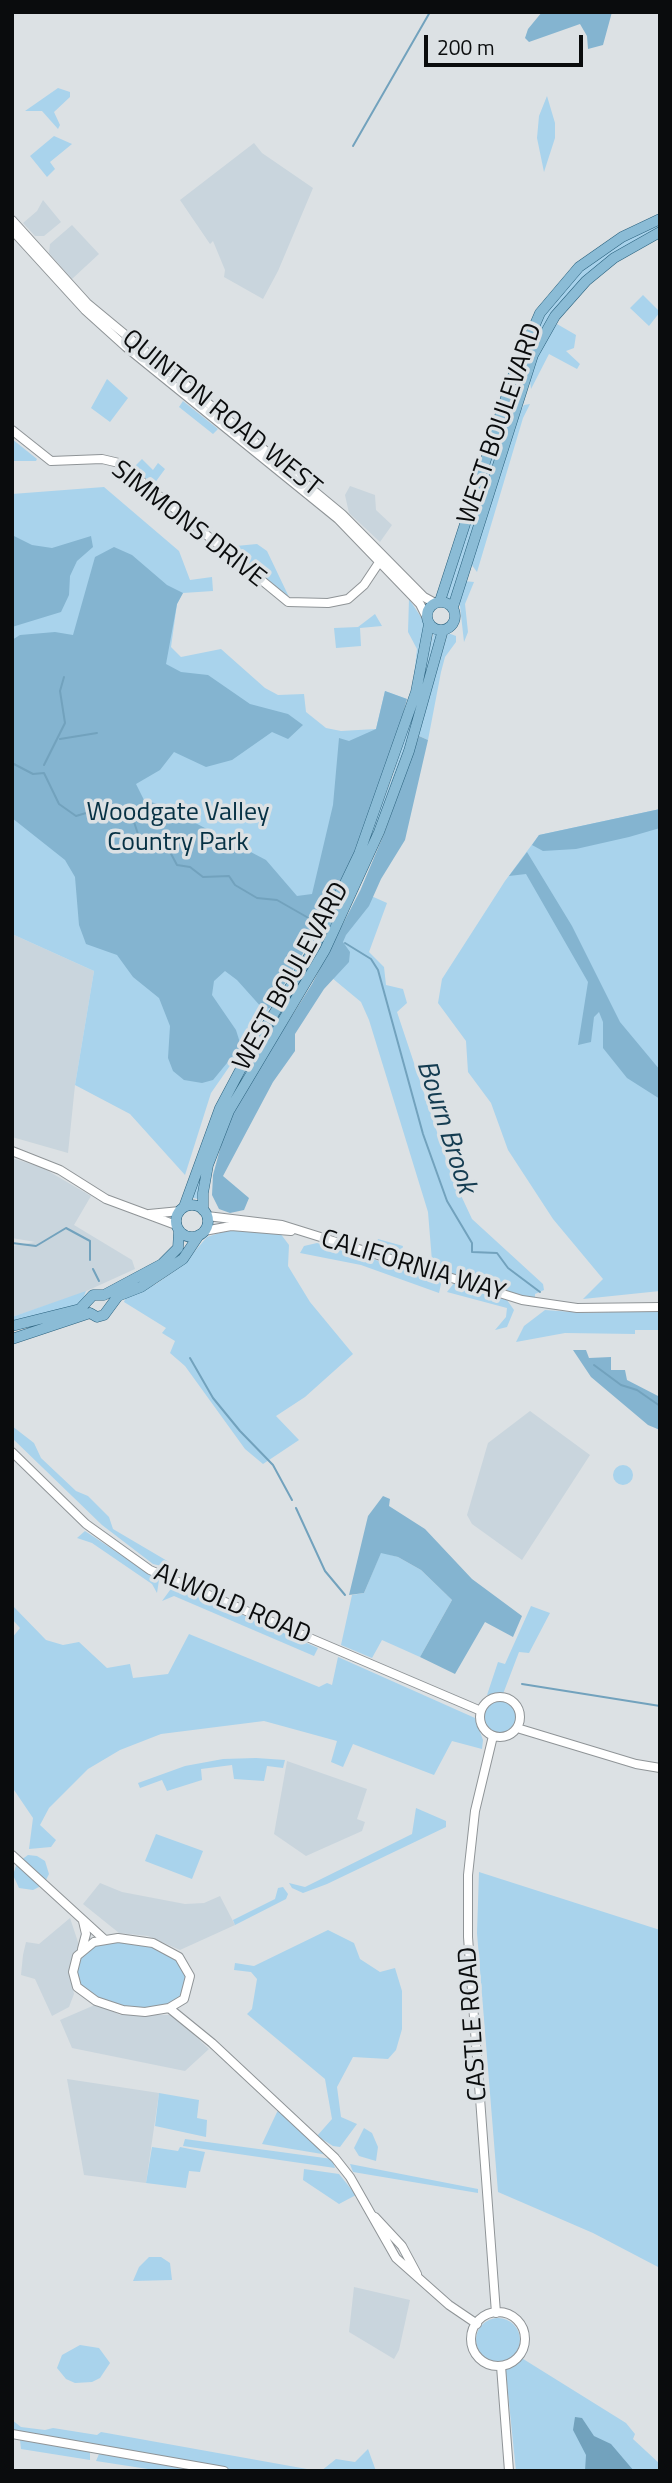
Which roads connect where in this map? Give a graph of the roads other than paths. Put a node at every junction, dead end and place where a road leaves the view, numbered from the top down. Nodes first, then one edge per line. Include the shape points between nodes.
1 (660, 219) edge
2 (12, 220) edge
3 (12, 230) edge
4 (660, 232) edge
5 (37, 253) junction
6 (52, 266) junction
7 (55, 278) junction
8 (530, 347) junction
9 (201, 404) junction
10 (12, 430) edge
11 (382, 558) junction
12 (438, 602) junction
13 (453, 607) junction
14 (428, 621) junction
15 (443, 630) junction
16 (12, 1150) edge
17 (182, 1209) junction
18 (205, 1213) junction
19 (143, 1214) junction
20 (178, 1228) junction
21 (294, 1231) junction
22 (202, 1233) junction
23 (104, 1295) junction
24 (110, 1304) junction
25 (660, 1307) edge
26 (88, 1308) junction
27 (12, 1326) edge
28 (12, 1339) edge
29 (12, 1452) edge
30 (481, 1711) junction
31 (517, 1728) junction
32 (492, 1736) junction
33 (660, 1768) edge
34 (12, 1855) edge
35 (83, 1922) junction
36 (105, 1940) junction
37 (82, 1950) junction
38 (184, 1999) junction
39 (169, 2008) junction
40 (192, 2025) junction
41 (496, 2313) junction
42 (477, 2324) junction
43 (501, 2366) junction
44 (12, 2434) edge
45 (224, 2471) edge
46 (509, 2471) edge

1 - 8 main road, WEST BOULEVARD via 622,237 579,267 540,313
2 - 5 street, QUINTON ROAD WEST
3 - 5 street, QUINTON ROAD WEST
4 - 8 main road, WEST BOULEVARD via 600,270
5 - 6 street, QUINTON ROAD WEST
5 - 7 street, QUINTON ROAD WEST
6 - 7 street
6 - 9 street, QUINTON ROAD WEST
7 - 9 street, QUINTON ROAD WEST via 116,339
8 - 12 main road, WEST BOULEVARD via 520,355
8 - 13 main road, WEST BOULEVARD
9 - 11 street, QUINTON ROAD WEST via 336,508
10 - 11 street, SIMMONS DRIVE via 51,461 119,463 288,602 348,599 364,586
11 - 12 street, QUINTON ROAD WEST via 424,597
11 - 14 street, QUINTON ROAD WEST via 420,604
12 - 13 main road
12 - 14 main road via 430,607
13 - 15 main road via 454,623
14 - 15 main road
14 - 17 main road, WEST BOULEVARD via 427,647 413,703 359,854 313,950 220,1108
15 - 18 main road, WEST BOULEVARD via 409,751 379,832 325,950 229,1111 208,1165
16 - 19 street
17 - 18 main road via 194,1206
17 - 19 street
17 - 20 main road
18 - 21 street, CALIFORNIA WAY via 269,1222
18 - 22 main road
19 - 20 street
20 - 22 main road via 188,1237
20 - 23 main road via 178,1248 170,1259
21 - 22 street, CALIFORNIA WAY via 231,1226
21 - 25 street, CALIFORNIA WAY via 532,1302 577,1308
22 - 24 main road via 183,1259
23 - 24 main road
23 - 26 main road via 93,1295
24 - 26 main road via 104,1315
26 - 27 main road
26 - 28 main road
29 - 30 street, ALWOLD ROAD via 86,1524 150,1570
30 - 31 street via 493,1698 506,1697 520,1713
30 - 32 street via 480,1723
31 - 32 street via 504,1737
31 - 33 street
32 - 41 street, CASTLE ROAD via 473,1824 468,1937
34 - 35 street
35 - 36 street
35 - 37 street
36 - 37 street
36 - 38 street via 138,1939 179,1957 190,1976
37 - 39 street via 73,1972 77,1987 88,1996 123,2010
38 - 39 street
38 - 40 street
39 - 40 street
40 - 42 street via 335,2158 396,2258
41 - 42 street
41 - 43 street via 516,2319 525,2338 517,2358
42 - 43 street via 472,2335 475,2353 488,2364
43 - 46 street
44 - 45 street

